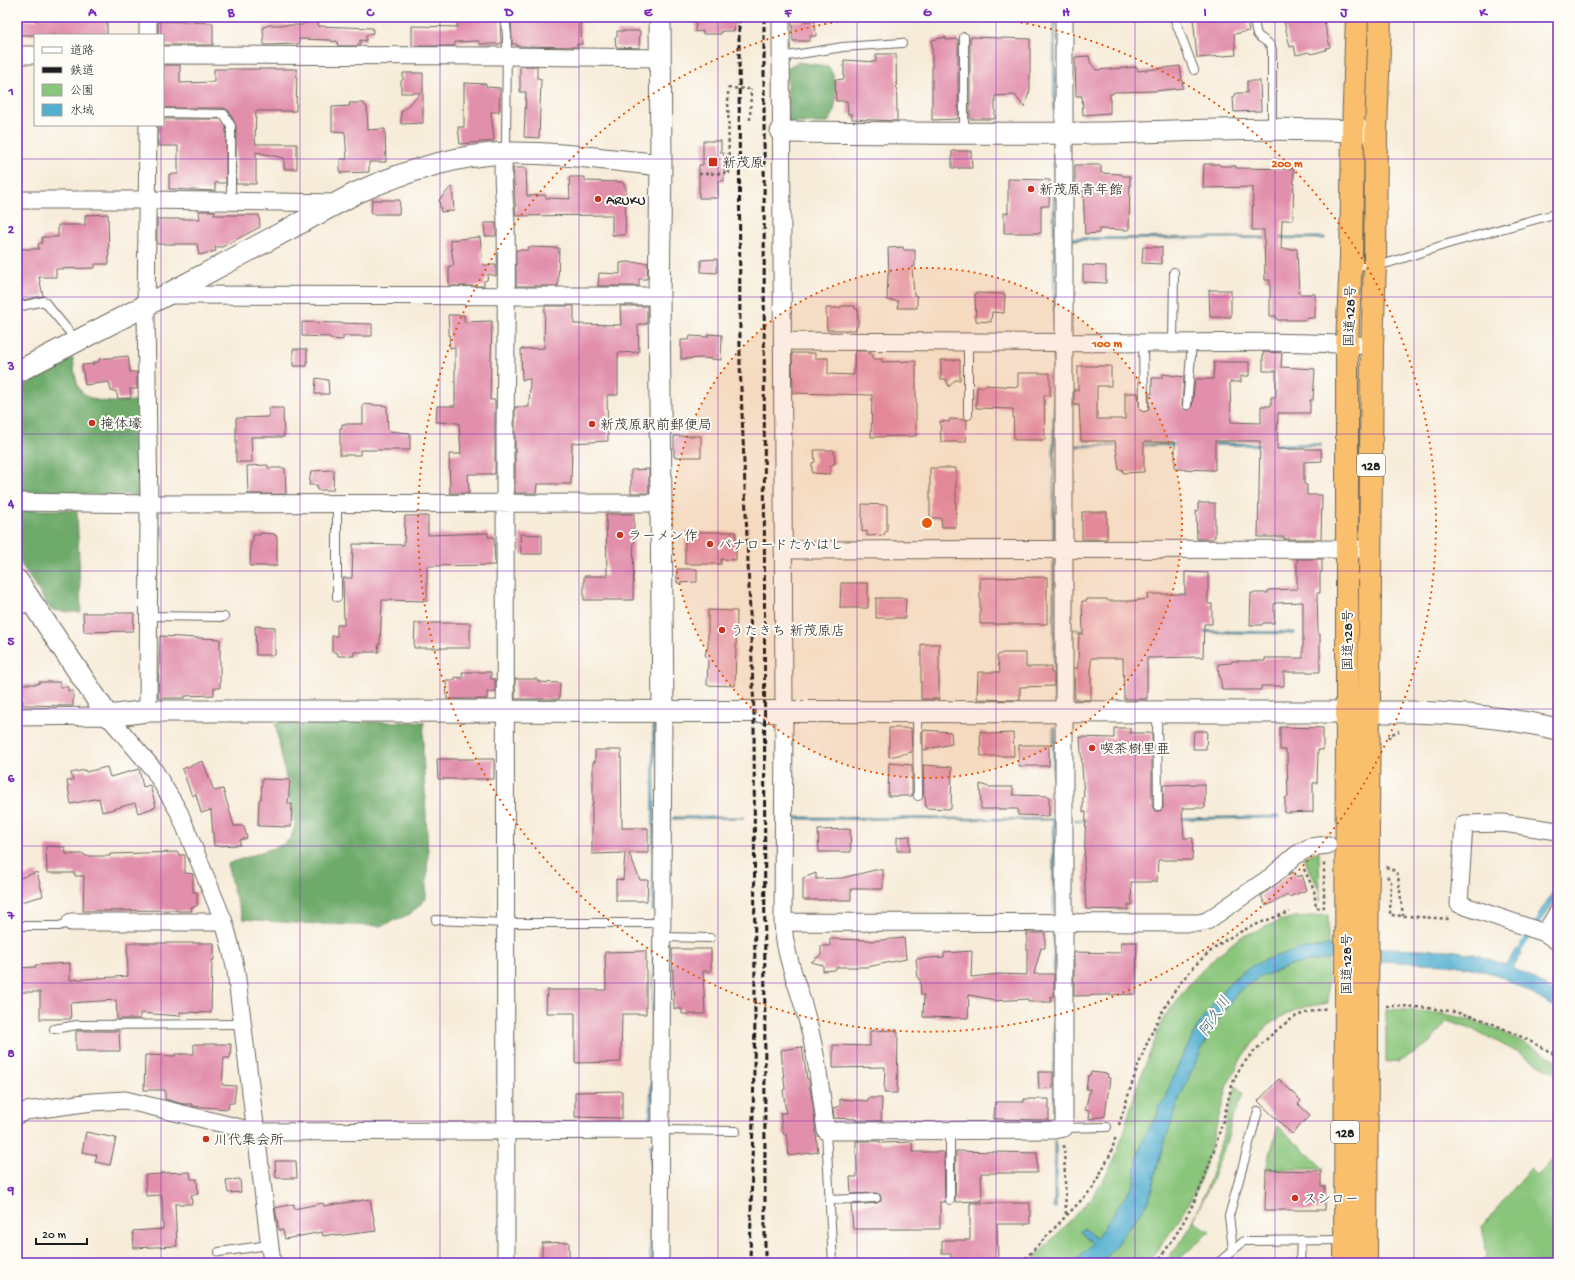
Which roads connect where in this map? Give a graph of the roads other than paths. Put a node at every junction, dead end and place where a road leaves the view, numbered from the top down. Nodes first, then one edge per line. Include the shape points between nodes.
1 (148, 17) edge
2 (505, 17) edge
3 (660, 17) edge
4 (781, 17) edge
5 (1064, 17) edge
6 (1174, 17) edge
7 (1254, 17) edge
8 (1357, 17) edge
9 (1380, 17) edge
10 (148, 34) edge
11 (964, 37) dead end
12 (902, 43) dead end
13 (17, 55) edge
14 (34, 55) edge
15 (164, 55) edge
16 (507, 56) junction
17 (660, 58) junction
18 (781, 58) junction
19 (1194, 70) dead end
20 (164, 113) edge
21 (148, 126) edge
22 (1272, 130) junction
23 (1353, 131) junction
24 (781, 132) junction
25 (1376, 132) junction
26 (1065, 133) junction
27 (964, 134) junction
28 (504, 153) junction
29 (661, 165) junction
30 (17, 200) edge
31 (148, 200) junction
32 (231, 201) junction
33 (337, 203) junction
34 (1558, 213) edge
35 (1375, 265) junction
36 (1351, 266) junction
37 (1174, 272) dead end
38 (166, 295) junction
39 (505, 296) junction
40 (659, 296) junction
41 (146, 304) junction
42 (17, 307) edge
43 (77, 341) junction
44 (783, 341) junction
45 (968, 342) junction
46 (1064, 342) junction
47 (1143, 342) junction
48 (1192, 342) junction
49 (1173, 343) junction
50 (1347, 344) junction
51 (1372, 346) junction
52 (17, 372) edge
53 (1187, 405) dead end
54 (1144, 407) dead end
55 (968, 415) dead end
56 (17, 502) edge
57 (337, 503) junction
58 (506, 503) junction
59 (660, 503) junction
60 (149, 504) junction
61 (1347, 548) junction
62 (1370, 549) junction
63 (783, 550) junction
64 (1064, 550) junction
65 (17, 580) edge
66 (337, 597) dead end
67 (27, 608) edge
68 (148, 616) junction
69 (224, 617) dead end
70 (148, 711) junction
71 (663, 711) junction
72 (506, 712) junction
73 (784, 712) junction
74 (917, 712) junction
75 (1064, 712) junction
76 (1157, 712) junction
77 (1347, 712) junction
78 (1369, 712) junction
79 (108, 716) junction
80 (17, 717) edge
81 (1558, 729) edge
82 (918, 796) dead end
83 (1158, 806) dead end
84 (1558, 831) edge
85 (1326, 850) road end
86 (1558, 912) edge
87 (1357, 913) junction
88 (436, 920) dead end
89 (71, 922) joint
90 (224, 922) junction
91 (783, 922) junction
92 (1064, 922) junction
93 (506, 923) junction
94 (17, 926) edge
95 (662, 930) junction
96 (1551, 937) edge
97 (710, 938) dead end
98 (244, 1024) junction
99 (54, 1029) dead end
100 (1258, 1111) dead end
101 (17, 1116) edge
102 (1107, 1127) dead end
103 (1064, 1128) junction
104 (660, 1130) junction
105 (950, 1130) junction
106 (505, 1131) junction
107 (736, 1131) dead end
108 (826, 1131) junction
109 (256, 1132) junction
110 (876, 1198) dead end
111 (829, 1200) junction
112 (950, 1200) dead end
113 (1301, 1240) junction
114 (1345, 1240) junction
115 (269, 1245) junction
116 (1233, 1250) junction
117 (219, 1252) dead end
118 (272, 1263) edge
119 (506, 1263) edge
120 (660, 1263) edge
121 (833, 1263) edge
122 (1218, 1263) edge
123 (1300, 1263) edge
124 (1345, 1263) edge
125 (1366, 1263) edge

1 - 10 street
2 - 16 lane
3 - 17 street
4 - 18 street
5 - 26 street
6 - 19 lane
7 - 22 lane via 1257,34 1266,40 1272,49
8 - 23 highway, 国道128号 / 128
9 - 25 highway, 国道128号 / 128
11 - 27 lane
12 - 18 lane via 842,47
13 - 14 street
15 - 16 street
16 - 17 street
16 - 28 lane
17 - 29 street
18 - 24 street
20 - 32 lane via 224,114 231,126
21 - 31 street
22 - 23 street
22 - 26 street
23 - 25 street
23 - 36 highway, 国道128号 / 128
24 - 27 street
24 - 44 street
25 - 35 highway, 国道128号 / 128
26 - 27 street
26 - 46 street
28 - 29 street via 536,153
28 - 33 street via 412,170 384,180
28 - 39 street
29 - 40 street
30 - 31 street
31 - 32 street
31 - 41 street
32 - 33 street
33 - 38 street
34 - 35 lane
35 - 36 lane
35 - 51 highway, 国道128号 / 128
36 - 50 highway, 国道128号 / 128
37 - 49 lane
38 - 39 street
38 - 41 street
39 - 40 street
39 - 58 street
40 - 59 street
41 - 43 street
41 - 60 street
42 - 43 lane via 44,301
43 - 52 street
44 - 45 street
44 - 63 street
45 - 46 street
45 - 55 lane
46 - 47 street
46 - 64 street
47 - 49 street
47 - 54 lane
48 - 49 street
48 - 50 street
48 - 53 lane
50 - 51 street
50 - 61 highway, 国道128号 / 128
51 - 62 highway, 国道128号 / 128
56 - 60 street
57 - 58 street
57 - 60 street
57 - 66 lane
58 - 59 street
58 - 72 street
59 - 71 street
60 - 68 street
61 - 62 street
61 - 64 street
61 - 77 highway, 国道128号 / 128
62 - 78 highway, 国道128号 / 128
63 - 64 street
63 - 73 street
64 - 75 street
65 - 67 street
67 - 79 street
68 - 69 lane
68 - 70 street
70 - 72 street
70 - 79 street
71 - 72 street
71 - 73 street
71 - 95 street
72 - 93 street
73 - 74 street
73 - 91 street
74 - 75 street
74 - 82 lane
75 - 76 street
75 - 92 street
76 - 77 street
76 - 83 lane
77 - 78 street
77 - 87 highway, 国道128号 / 128
78 - 81 street via 1459,714 1534,723
78 - 87 highway, 国道128号 / 128
79 - 80 street
79 - 90 street via 154,770 180,812
84 - 96 street via 1503,823 1464,824 1459,904
85 - 92 street via 1310,847 1296,855 1272,876 1207,921 1191,924
86 - 96 street
87 - 114 highway, 国道128号 / 128 via 1346,1000
87 - 125 highway, 国道128号 / 128 via 1374,1003
88 - 93 lane
89 - 90 street
89 - 94 lane via 59,926
90 - 98 street via 236,971
91 - 92 street
91 - 108 street via 784,940 813,1046
92 - 103 street
93 - 95 lane
93 - 106 street
95 - 97 lane
95 - 104 street
98 - 99 lane via 77,1025
98 - 109 street
100 - 116 lane via 1229,1216
101 - 109 street via 26,1111 125,1100
102 - 103 lane
103 - 105 street
104 - 106 street
104 - 107 lane
104 - 120 street
105 - 108 street
105 - 112 lane
106 - 109 street
106 - 119 street
108 - 111 lane
109 - 115 street
110 - 111 lane
111 - 121 lane
113 - 114 lane
113 - 116 lane via 1244,1242
113 - 123 lane
114 - 124 highway, 国道128号 / 128
115 - 117 lane
115 - 118 street
116 - 122 lane

